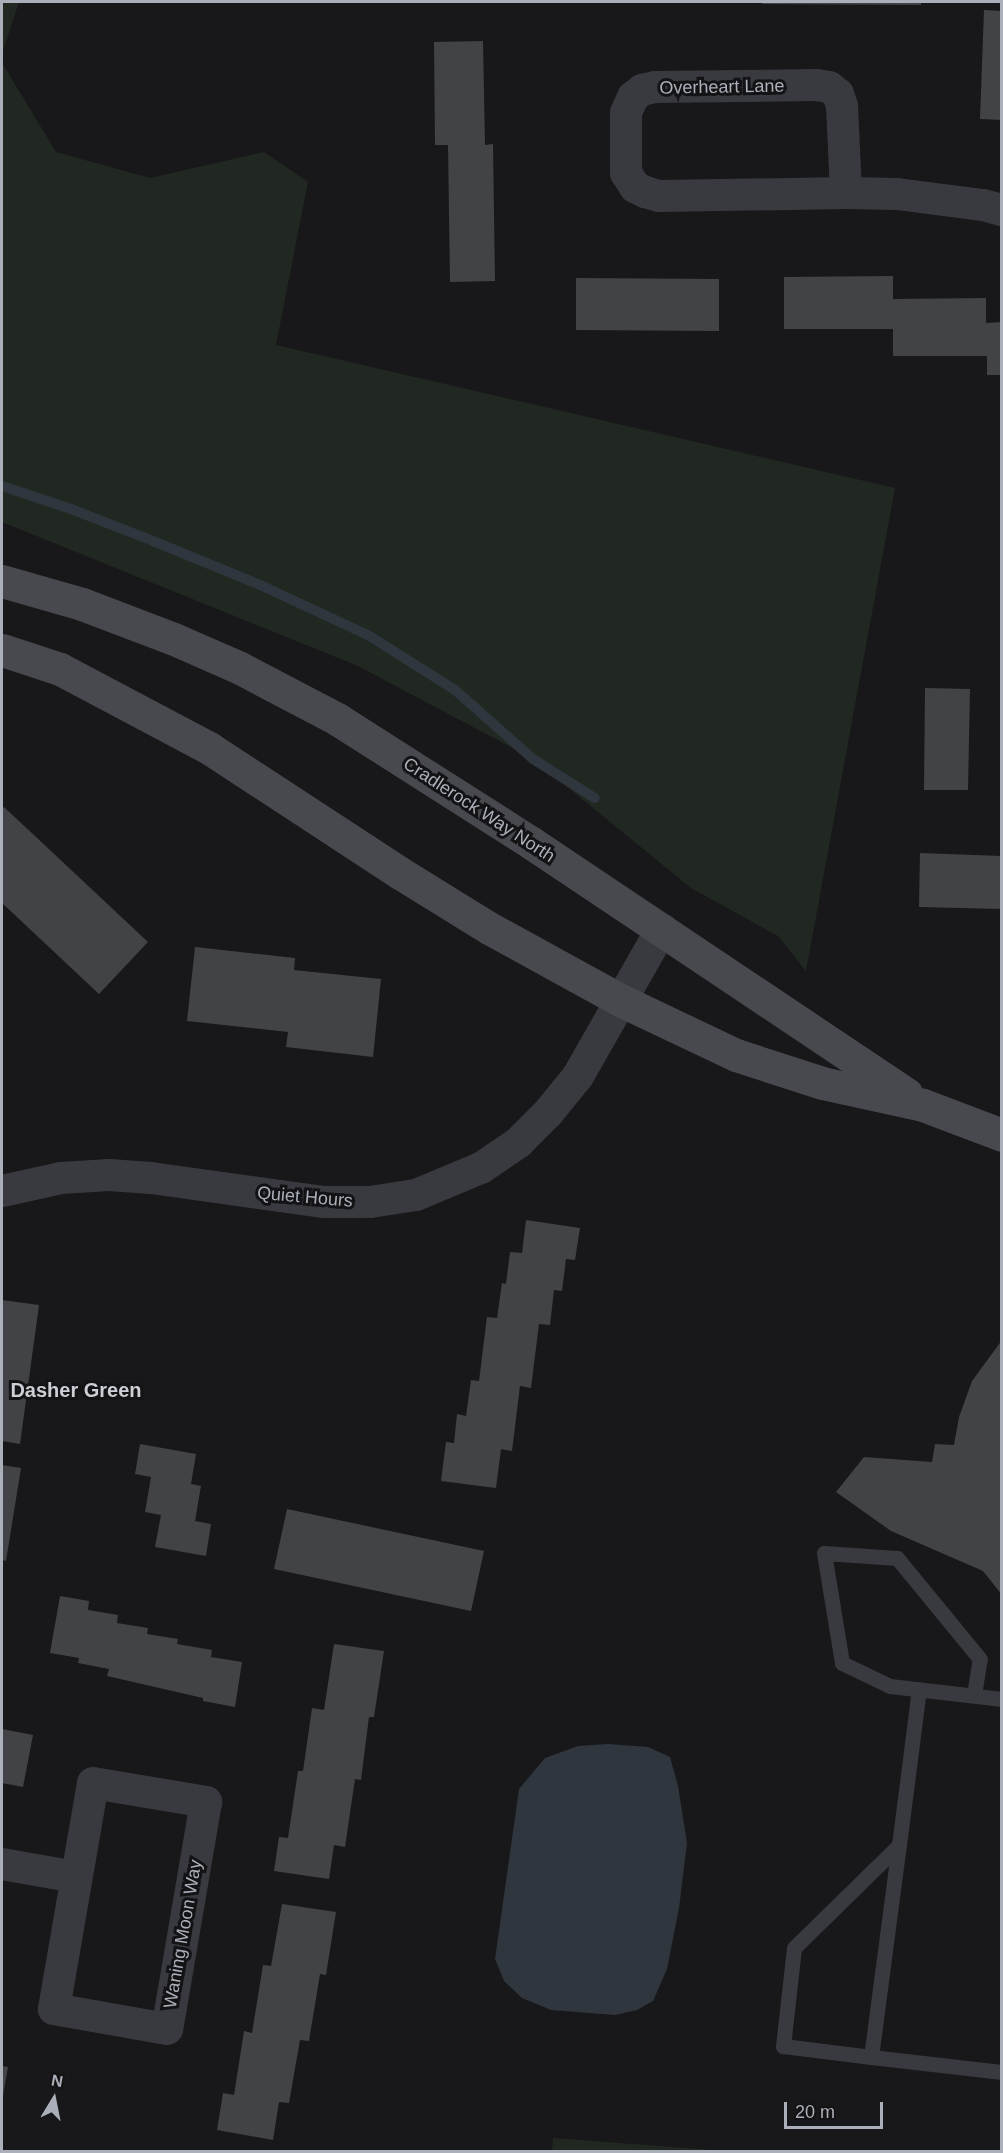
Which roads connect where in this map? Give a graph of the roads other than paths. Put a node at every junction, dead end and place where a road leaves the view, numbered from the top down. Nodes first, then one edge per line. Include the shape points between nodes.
1 (846, 192) junction
2 (1002, 210) edge
3 (2, 581) edge
4 (2, 650) edge
5 (662, 929) junction
6 (620, 1000) junction
7 (923, 1105) junction
8 (1002, 1136) edge
9 (2, 1191) edge
10 (919, 1689) junction
11 (974, 1695) junction
12 (1002, 1699) edge
13 (899, 1845) junction
14 (2, 1864) edge
15 (76, 1877) junction
16 (871, 2056) junction
17 (1002, 2072) edge

1 - 1 street, Overheart Lane via 659,196 645,192 635,187 626,173 626,113 633,97 655,87 829,87 838,94 842,106
1 - 2 street, Overheart Lane via 936,198
3 - 5 street, Cradlerock Way North via 82,604 174,639 240,668 337,719
4 - 6 street, Cradlerock Way North via 60,669 209,748 440,897
5 - 6 street, Quiet Hours
5 - 7 street, Cradlerock Way North
6 - 7 street, Cradlerock Way North via 736,1055 822,1083
6 - 9 street, Quiet Hours via 578,1076 518,1143 482,1168 416,1195 370,1202 324,1202 109,1175 61,1178
7 - 8 street, Cradlerock Way North
10 - 11 lane
10 - 11 lane via 890,1686 842,1664 824,1553 897,1558 980,1659
10 - 13 lane
11 - 12 lane
13 - 16 lane
13 - 16 lane via 794,1948 783,2046
14 - 15 street
15 - 15 street, Waning Moon Way via 54,2009 167,2029 206,1802 93,1783
16 - 17 lane

